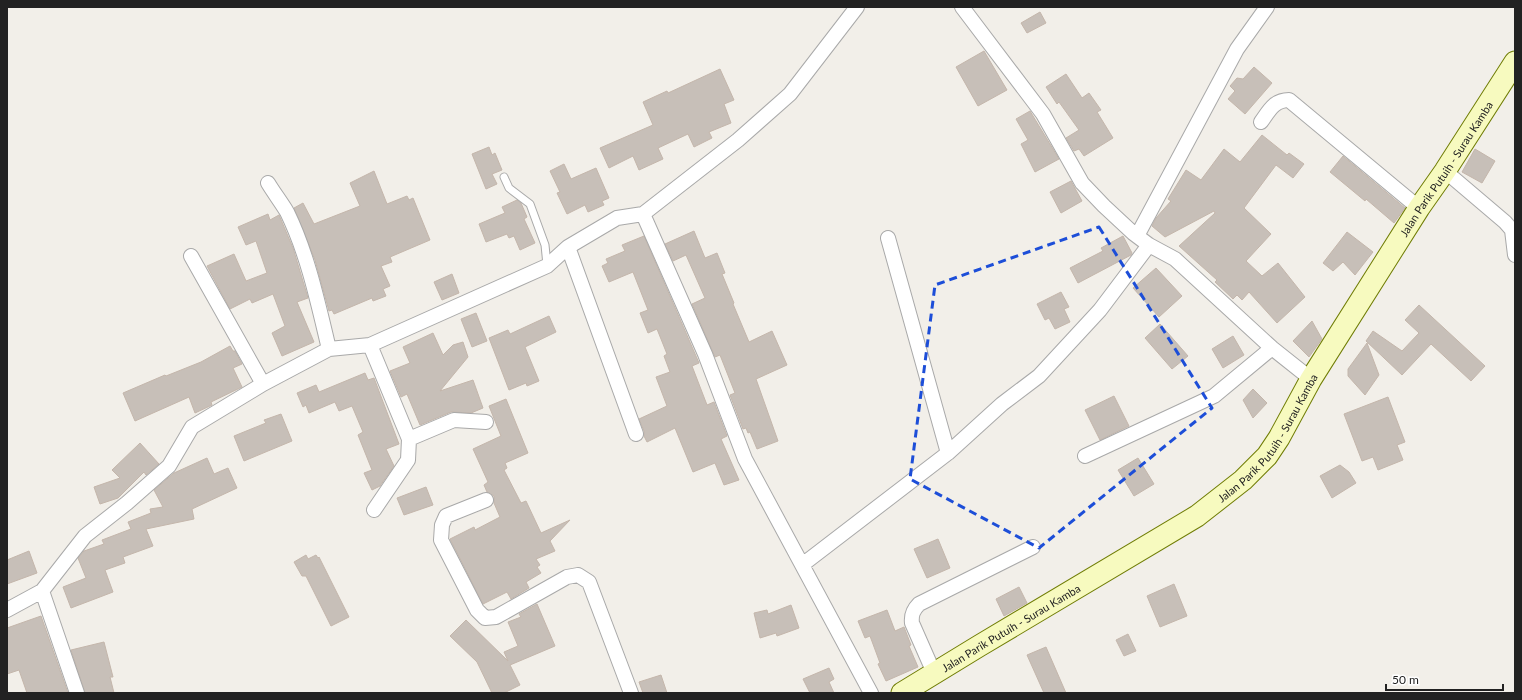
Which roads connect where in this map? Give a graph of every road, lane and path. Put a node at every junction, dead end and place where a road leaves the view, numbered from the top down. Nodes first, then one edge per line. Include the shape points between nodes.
1 (857, 7) edge
2 (962, 7) edge
3 (1267, 7) edge
4 (1515, 62) edge
5 (1260, 122) dead end
6 (1445, 171) junction
7 (504, 177) dead end
8 (268, 183) dead end
9 (1420, 208) junction
10 (643, 214) junction
11 (1137, 236) junction
12 (888, 238) dead end
13 (1149, 245) junction
14 (568, 247) junction
15 (1515, 255) edge
16 (192, 256) dead end
17 (547, 266) junction
18 (370, 344) junction
19 (1272, 348) junction
20 (329, 349) junction
21 (1312, 379) junction
22 (263, 384) junction
23 (486, 422) dead end
24 (636, 434) dead end
25 (409, 439) junction
26 (948, 453) junction
27 (1085, 456) dead end
28 (486, 500) dead end
29 (374, 510) dead end
30 (1033, 547) dead end
31 (802, 565) junction
32 (42, 591) junction
33 (7, 610) edge
34 (934, 673) junction
35 (906, 692) edge
36 (77, 693) edge
37 (631, 693) edge
38 (871, 693) edge

1 - 10 street via 790,94 738,140
2 - 11 street via 1043,114 1082,183
3 - 11 street via 1237,49
4 - 6 street, Jalan Parik Putuih - Surau Kamba
5 - 9 street via 1274,104 1281,100 1289,100
6 - 9 street, Jalan Parik Putuih - Surau Kamba
6 - 15 street via 1512,230
7 - 17 lane via 509,188 530,204 546,245
8 - 20 street via 286,210 307,260
9 - 21 street, Jalan Parik Putuih - Surau Kamba
10 - 14 street via 617,218
10 - 31 street via 705,354 745,459
11 - 13 street
12 - 26 street
13 - 19 street via 1175,260
13 - 26 street via 1100,310 1039,376 1002,404
14 - 17 street
14 - 24 street
16 - 22 street
17 - 18 street
18 - 20 street
18 - 25 street
19 - 21 street
19 - 27 street via 1214,396
20 - 22 street
21 - 34 street, Jalan Parik Putuih - Surau Kamba via 1267,456 1219,500 1197,516
22 - 32 street via 192,427 169,466 85,536
23 - 25 street via 454,420
25 - 29 street via 408,460
26 - 31 street
28 - 37 street via 446,516 440,540 477,610 484,618 496,617 567,577 578,575 589,582
30 - 34 street via 916,607 912,624
31 - 38 street
32 - 33 street
32 - 36 street
34 - 35 street, Jalan Parik Putuih - Surau Kamba

